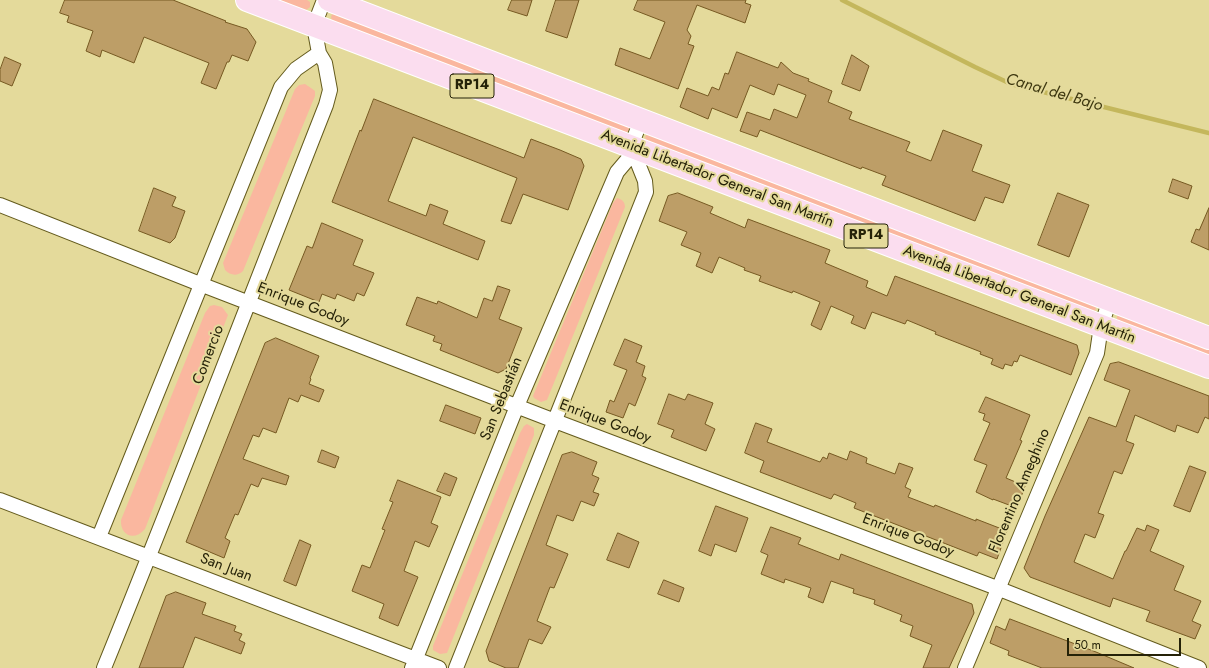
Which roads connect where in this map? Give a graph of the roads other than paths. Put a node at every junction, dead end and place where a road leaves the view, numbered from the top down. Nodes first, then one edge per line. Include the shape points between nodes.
1 (247, 0) edge
2 (324, 0) edge
3 (329, 0) edge
4 (314, 26) junction
5 (319, 53) junction
6 (641, 120) junction
7 (631, 146) junction
8 (0, 205) edge
9 (200, 284) junction
10 (1110, 300) junction
11 (248, 302) junction
12 (1101, 326) junction
13 (1209, 338) edge
14 (1209, 367) edge
15 (517, 406) junction
16 (555, 421) junction
17 (0, 500) edge
18 (99, 537) junction
19 (150, 556) junction
20 (997, 588) junction
21 (414, 663) edge
22 (104, 668) edge
23 (439, 668) edge
24 (456, 668) edge
25 (964, 668) edge
26 (1199, 668) edge

1 - 4 main road, Avenida Libertador General San Martín / RP14
2 - 4 street
3 - 6 main road, Avenida Libertador General San Martín / RP14
4 - 5 street, Comercio
4 - 7 main road, Avenida Libertador General San Martín / RP14
5 - 9 street via 296,69 280,87
5 - 11 street, Comercio via 325,62 330,90
6 - 7 street, San Sebastián
6 - 10 main road, Avenida Libertador General San Martín / RP14
7 - 12 main road, Avenida Libertador General San Martín / RP14
7 - 15 street, San Sebastián via 628,159 617,172
7 - 16 street via 645,182 646,192
8 - 9 street, Enrique Godoy
9 - 11 street, Enrique Godoy
9 - 18 street
10 - 12 street, Florentino Ameghino
10 - 13 main road, Avenida Libertador General San Martín / RP14
11 - 15 street, Enrique Godoy
11 - 19 street, Comercio
12 - 14 main road, Avenida Libertador General San Martín / RP14
12 - 20 street, Florentino Ameghino via 1097,353
15 - 16 street, Enrique Godoy
15 - 21 street, San Sebastián
16 - 20 street, Enrique Godoy
16 - 24 street
17 - 18 street, San Juan
18 - 19 street, San Juan
19 - 21 street, San Juan
19 - 22 street, Comercio
20 - 25 street, Florentino Ameghino
20 - 26 street, Enrique Godoy
21 - 23 street, San Juan

